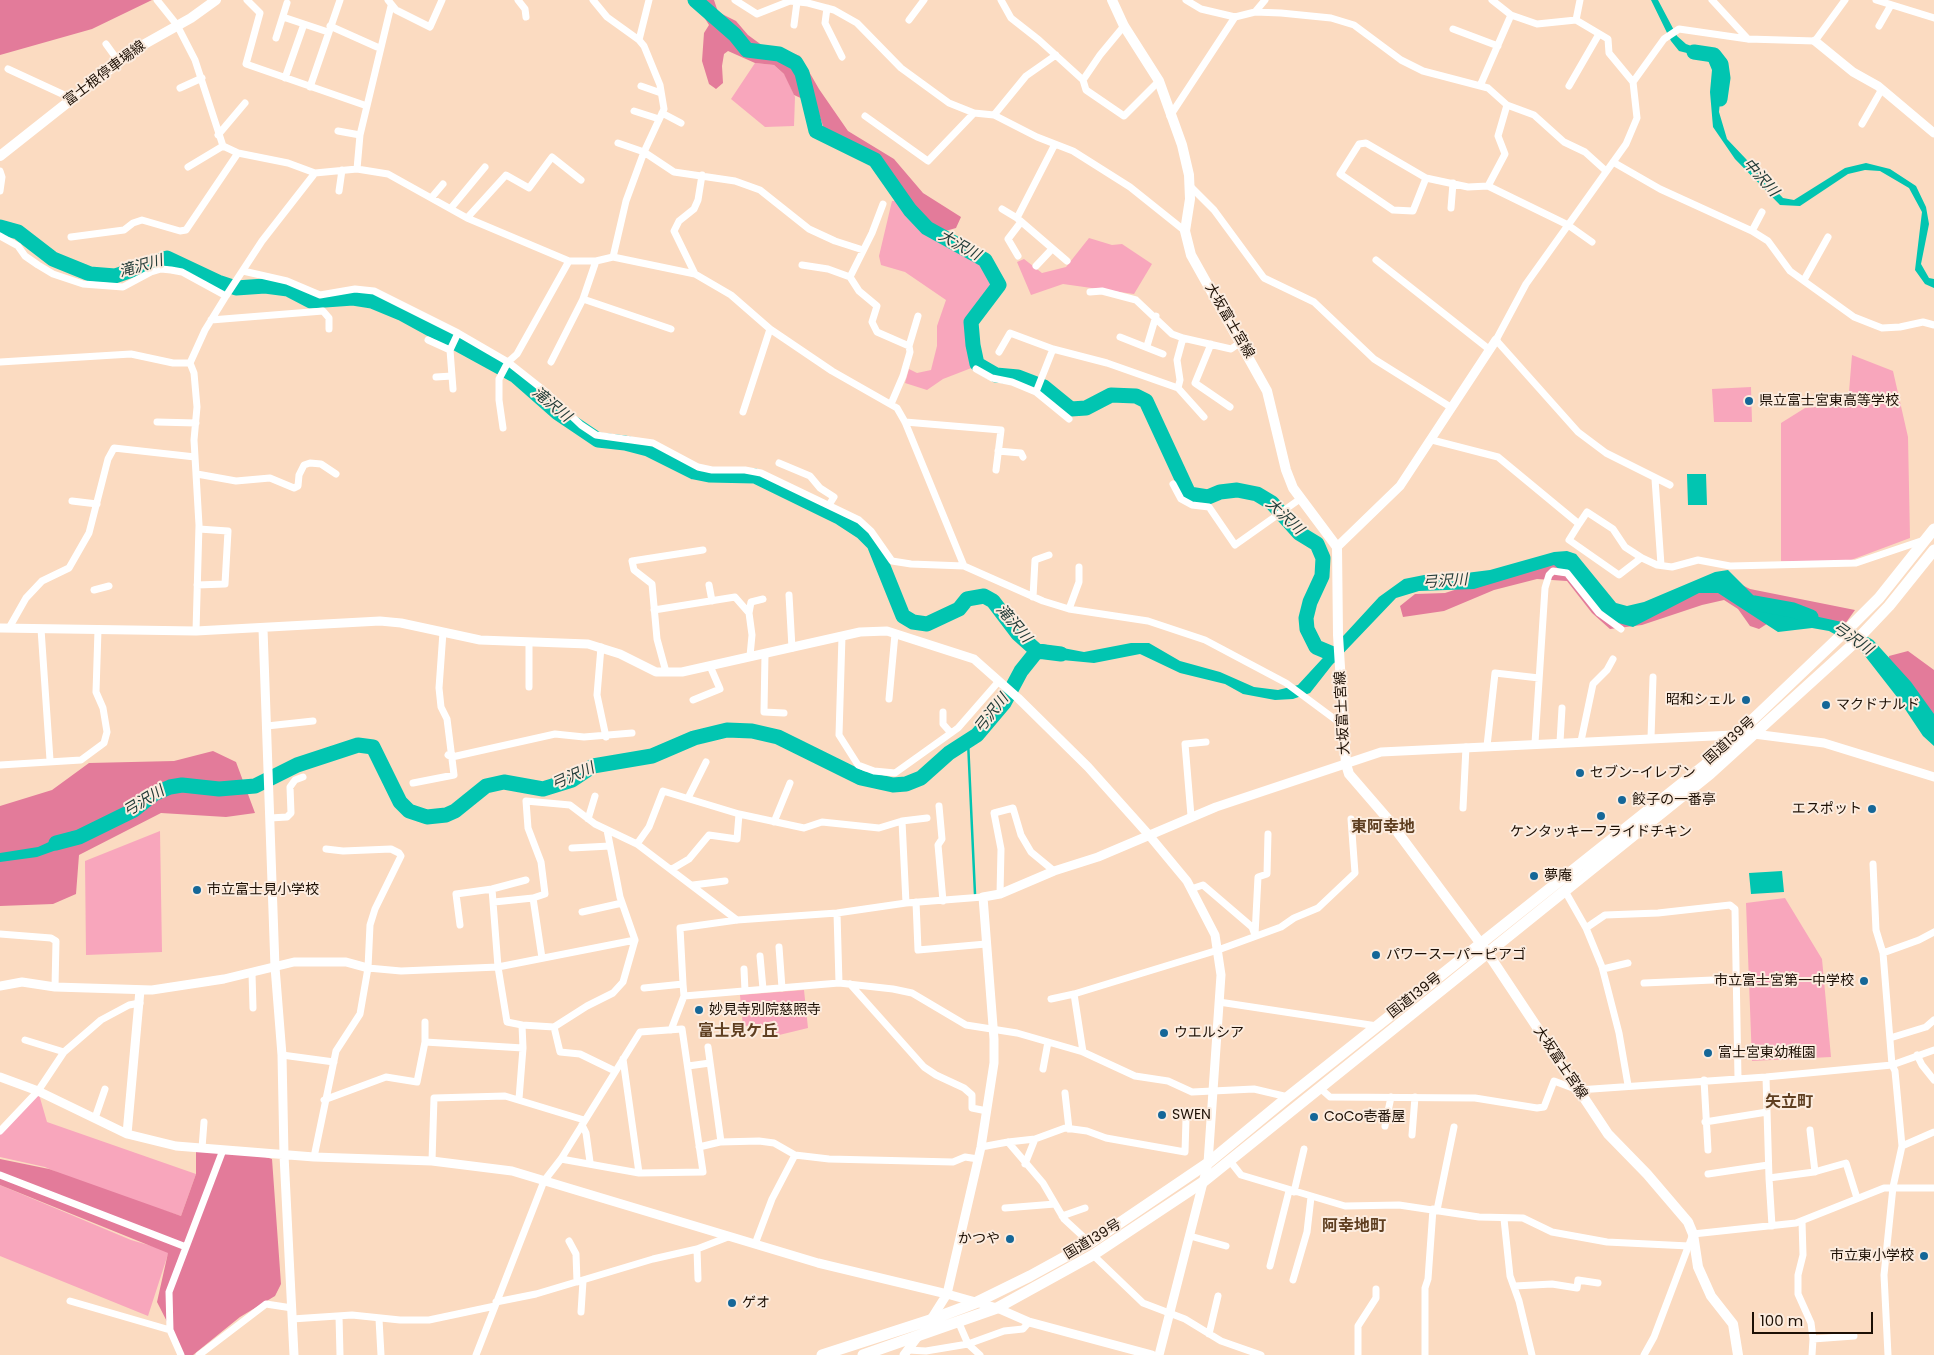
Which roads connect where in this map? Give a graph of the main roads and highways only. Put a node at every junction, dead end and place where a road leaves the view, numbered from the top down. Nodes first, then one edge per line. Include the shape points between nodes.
1 (216, 0) edge
2 (1112, 0) edge
3 (0, 156) edge
4 (1934, 528) edge
5 (1934, 550) edge
6 (1484, 948) junction
7 (822, 1355) edge
8 (863, 1355) edge
9 (1738, 1355) edge

1 - 3 main road, 富士根停車場線 via 148,41
2 - 6 main road, 大坂富士宮線 via 1158,81 1185,157 1190,200 1185,231 1191,255 1267,391 1286,470 1300,500 1337,547 1338,635 1349,774 1387,818
4 - 6 highway, 国道139号 via 1879,598 1740,734
5 - 6 highway, 国道139号 via 1889,606 1851,646 1710,774 1565,891
6 - 7 highway, 国道139号 via 1377,1026 1208,1163 1090,1243 975,1303
6 - 8 highway, 国道139号 via 1320,1089 1230,1161 1093,1255 997,1308
6 - 9 main road, 大坂富士宮線 via 1608,1134 1688,1222 1698,1267 1711,1296 1733,1324

